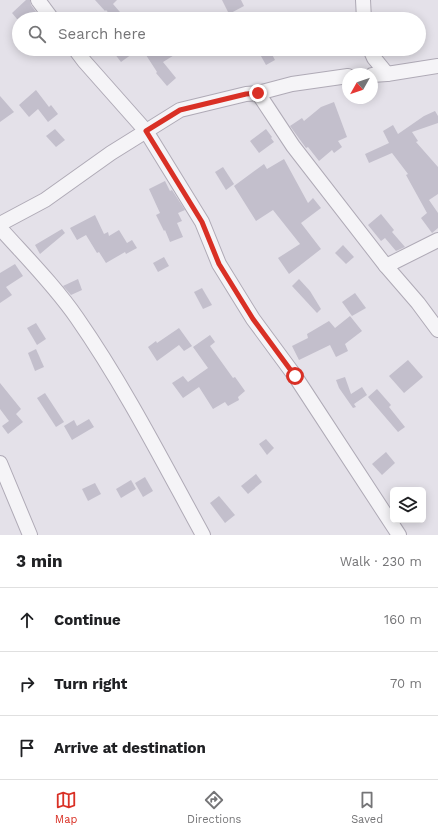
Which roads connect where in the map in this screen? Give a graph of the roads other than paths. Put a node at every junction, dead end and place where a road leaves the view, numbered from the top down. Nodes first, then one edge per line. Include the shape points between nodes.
1 (38, 0) edge
2 (363, 0) edge
3 (47, 12) edge
4 (364, 12) edge
5 (80, 56) edge
6 (373, 56) edge
7 (438, 66) edge
8 (387, 74) junction
9 (378, 75) edge
10 (342, 77) edge
11 (258, 93) junction
12 (146, 131) junction
13 (0, 224) edge
14 (0, 228) edge
15 (438, 240) edge
16 (386, 266) junction
17 (438, 330) edge
18 (0, 463) edge
19 (30, 535) edge
20 (204, 535) edge
21 (399, 535) edge

1 - 3 street
2 - 4 street
5 - 12 street
6 - 8 street
7 - 8 street
8 - 9 street
10 - 11 street via 292,84
11 - 12 street via 180,110
11 - 16 street via 293,146
12 - 13 street via 111,152 45,200
12 - 21 street via 202,222 219,264 253,319 295,376
14 - 20 street via 77,317 122,389
15 - 16 street
16 - 17 street
18 - 19 street

